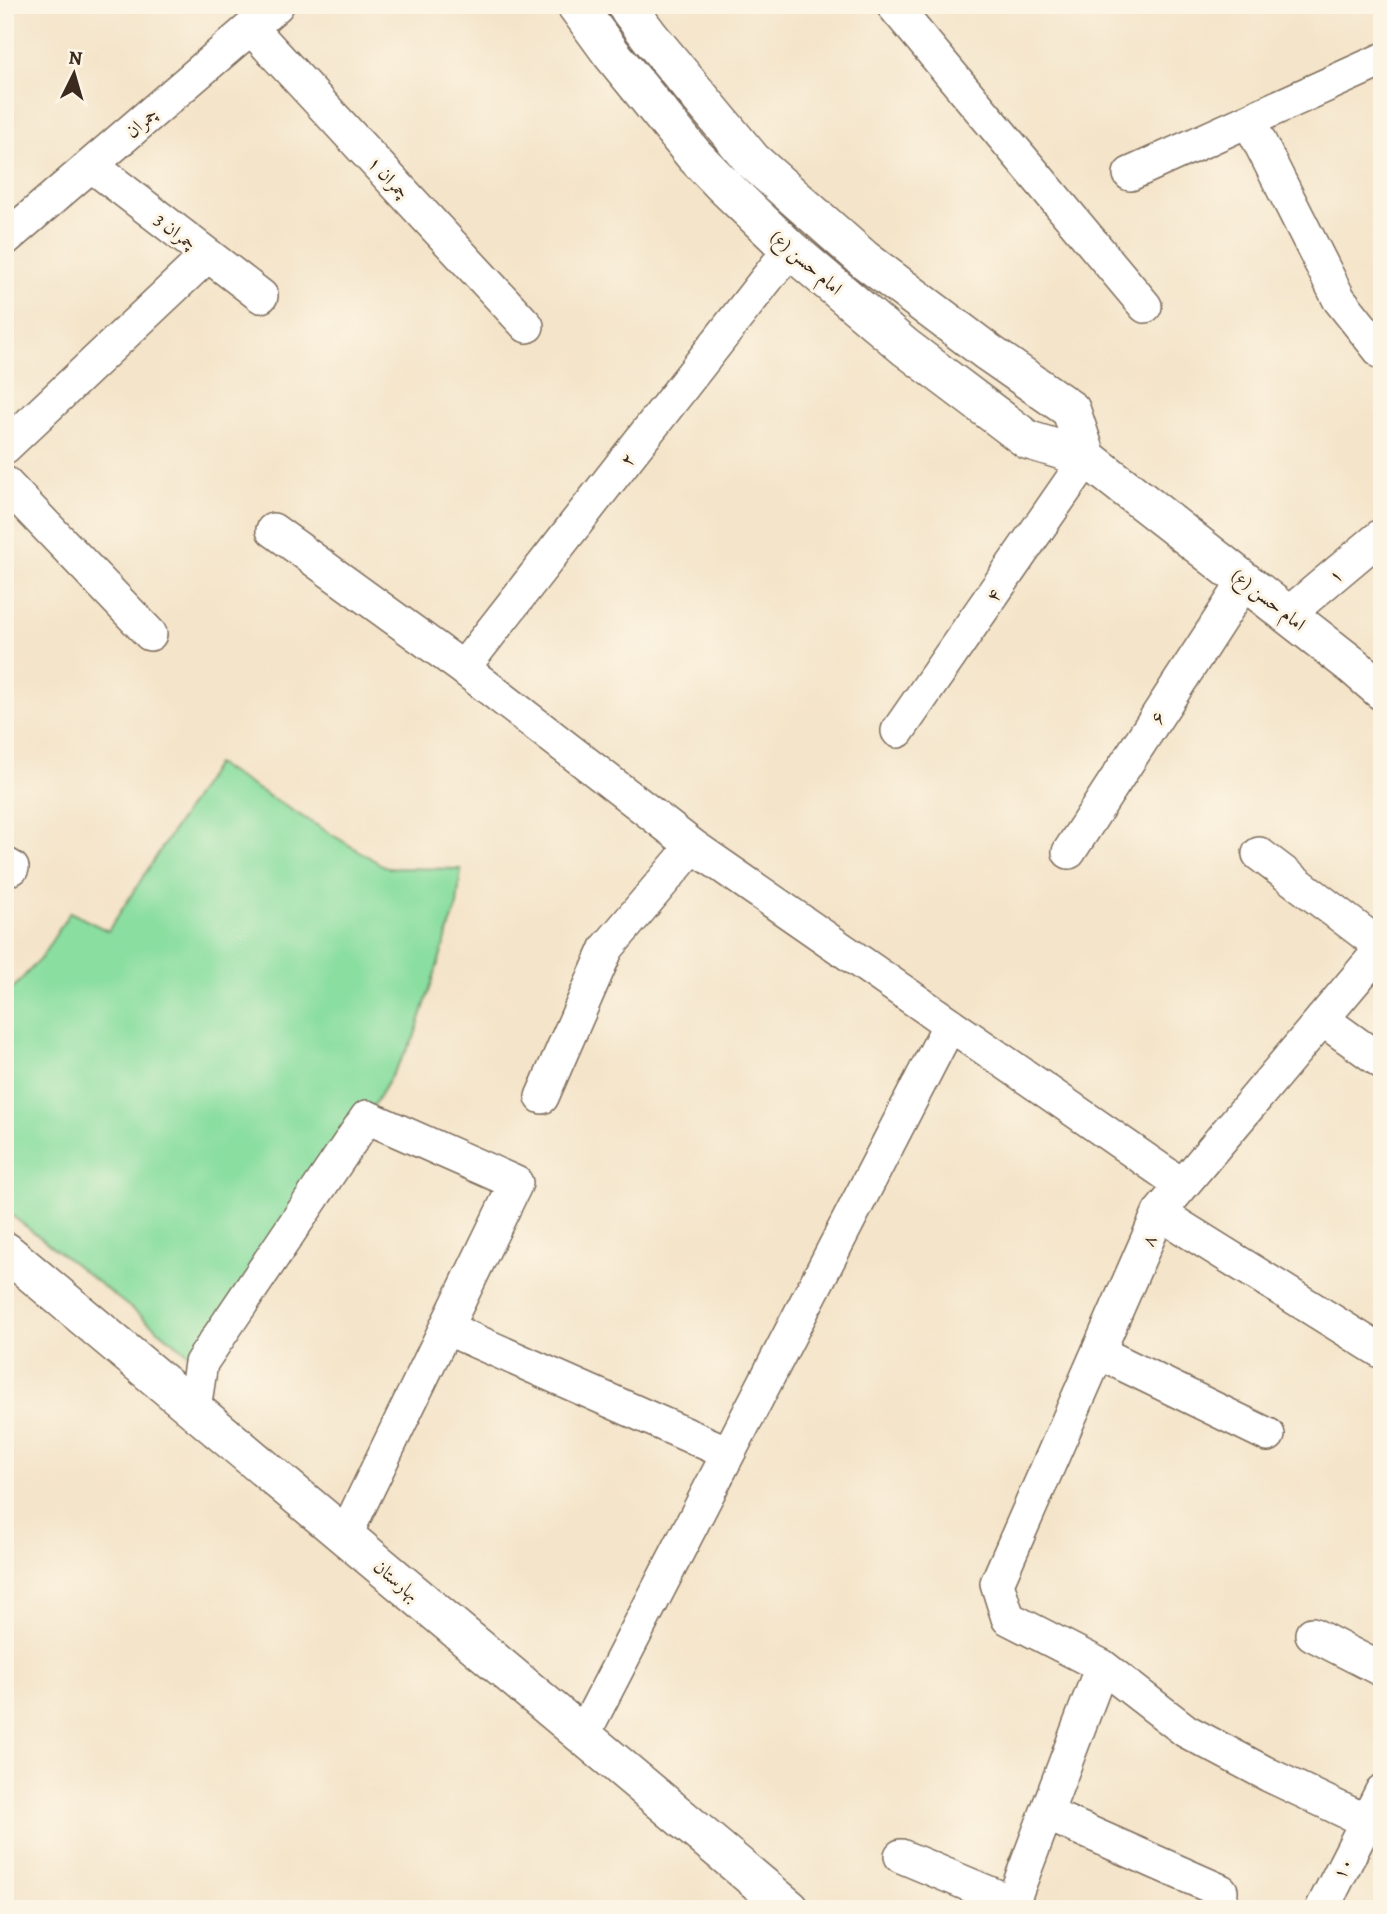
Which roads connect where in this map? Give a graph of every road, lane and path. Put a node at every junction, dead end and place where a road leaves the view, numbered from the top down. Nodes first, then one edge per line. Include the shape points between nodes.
1 (278, 5) edge
2 (576, 5) edge
3 (626, 5) edge
4 (893, 5) edge
5 (251, 28) junction
6 (1382, 60) edge
7 (1249, 121) junction
8 (91, 165) junction
9 (1130, 174) dead end
10 (818, 220) junction
11 (5, 239) edge
12 (790, 249) junction
13 (208, 256) junction
14 (261, 296) dead end
15 (1145, 306) dead end
16 (527, 326) dead end
17 (1382, 353) edge
18 (5, 447) edge
19 (1087, 458) junction
20 (5, 483) edge
21 (273, 530) dead end
22 (1382, 535) edge
23 (1245, 581) junction
24 (1288, 614) junction
25 (150, 634) dead end
26 (463, 668) junction
27 (1382, 691) edge
28 (898, 732) dead end
29 (693, 846) junction
30 (1069, 852) dead end
31 (1259, 853) dead end
32 (1382, 948) edge
33 (1322, 1019) junction
34 (950, 1024) junction
35 (1382, 1062) edge
36 (542, 1097) dead end
37 (1182, 1185) junction
38 (1159, 1213) junction
39 (5, 1251) edge
40 (446, 1328) junction
41 (1098, 1352) junction
42 (1382, 1352) edge
43 (194, 1409) junction
44 (1268, 1434) dead end
45 (728, 1453) junction
46 (345, 1536) junction
47 (1312, 1634) dead end
48 (1102, 1666) junction
49 (1382, 1670) edge
50 (583, 1735) junction
51 (1382, 1791) edge
52 (1047, 1814) junction
53 (1366, 1821) junction
54 (901, 1856) dead end
55 (1220, 1891) dead end
56 (1012, 1906) edge
57 (790, 1909) edge
58 (1322, 1909) edge

1 - 5 street, چمران
2 - 12 street, امام حسن (ع) via 694,155
3 - 10 street, امام حسن (ع) via 752,160
4 - 15 street
5 - 8 street, چمران
5 - 16 street, چمران ۱
6 - 7 street
7 - 9 street
7 - 17 street via 1339,299
8 - 11 street, چمران
8 - 13 street, چمران 3
10 - 12 street
10 - 19 street, امام حسن (ع) via 864,260 1071,411
12 - 19 street, امام حسن (ع) via 905,347 1028,440
12 - 26 street, ۲
13 - 14 street, چمران 3
13 - 18 street
19 - 23 street, امام حسن (ع)
19 - 28 street, ۴
20 - 25 street
21 - 26 street
22 - 24 street, ۱
23 - 24 street, امام حسن (ع)
23 - 30 street, ۶
24 - 27 street, امام حسن (ع)
26 - 29 street
29 - 34 street
29 - 36 street via 607,948
31 - 32 street
32 - 33 street, ۸
33 - 35 street
33 - 37 street, ۸
34 - 37 street
34 - 45 street
37 - 38 street, ۸
38 - 41 street, ۸
38 - 42 street
39 - 43 street, بهارستان
40 - 43 street via 516,1183 367,1117 201,1363
40 - 45 street
40 - 46 street
41 - 44 street
41 - 48 street, ۸ via 997,1583 1009,1618
43 - 46 street, بهارستان
45 - 50 street
46 - 50 street, بهارستان
47 - 49 street
48 - 52 street
48 - 53 street via 1186,1731
50 - 57 street, بهارستان
51 - 53 street, ۱۰
52 - 55 street
52 - 56 street
53 - 58 street, ۱۰
54 - 56 street

